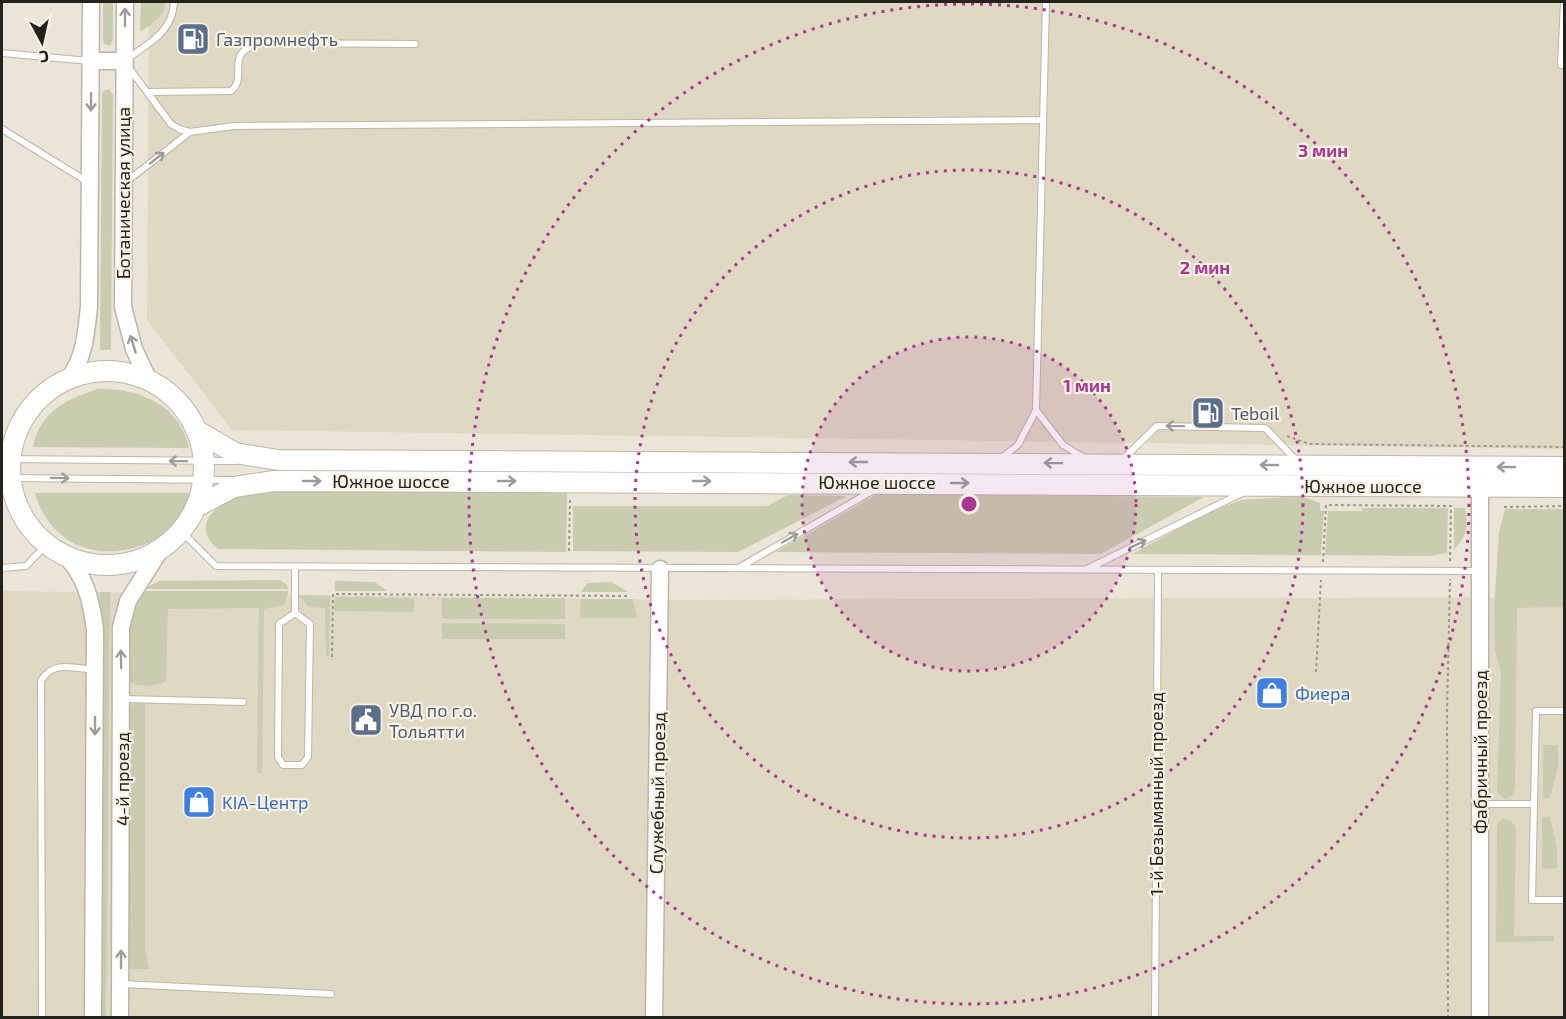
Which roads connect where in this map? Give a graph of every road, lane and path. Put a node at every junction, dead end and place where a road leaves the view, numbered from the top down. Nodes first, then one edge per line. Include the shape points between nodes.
1 (91, 2) edge
2 (125, 2) edge
3 (174, 2) edge
4 (1046, 2) edge
5 (1564, 2) edge
6 (415, 44) dead end
7 (2, 53) edge
8 (91, 61) junction
9 (124, 61) junction
10 (1564, 65) edge
11 (148, 92) junction
12 (1043, 120) junction
13 (2, 129) edge
14 (190, 132) junction
15 (90, 183) junction
16 (124, 184) junction
17 (69, 377) junction
18 (148, 380) junction
19 (1036, 410) junction
20 (22, 423) junction
21 (1265, 428) junction
22 (199, 432) junction
23 (2, 441) edge
24 (1564, 447) edge
25 (278, 460) junction
26 (995, 463) junction
27 (1095, 464) junction
28 (1118, 464) junction
29 (1301, 466) junction
30 (1564, 467) edge
31 (6, 468) edge
32 (202, 471) junction
33 (274, 481) junction
34 (887, 482) junction
35 (1256, 485) junction
36 (1480, 486) junction
37 (1564, 487) edge
38 (570, 493) dead end
39 (2, 496) edge
40 (1564, 506) edge
41 (196, 507) junction
42 (1504, 507) dead end
43 (21, 513) junction
44 (181, 531) junction
45 (54, 547) junction
46 (160, 550) junction
47 (569, 551) dead end
48 (295, 567) junction
49 (739, 567) junction
50 (2, 568) edge
51 (660, 569) junction
52 (1086, 570) junction
53 (1158, 570) junction
54 (1322, 570) junction
55 (1450, 571) junction
56 (1479, 571) junction
57 (629, 596) dead end
58 (295, 613) junction
59 (332, 657) dead end
60 (95, 670) junction
61 (1316, 672) dead end
62 (122, 699) junction
63 (243, 702) dead end
64 (1564, 711) edge
65 (1480, 804) junction
66 (1533, 804) junction
67 (1564, 900) edge
68 (120, 984) junction
69 (331, 994) dead end
70 (42, 1017) edge
71 (93, 1017) edge
72 (120, 1017) edge
73 (654, 1017) edge
74 (1155, 1017) edge
75 (1448, 1017) edge
76 (1480, 1017) edge

1 - 8 main road, Ботаническая улица
9 -> 2 main road, Ботаническая улица
3 - 9 lane via 171,21 164,31
4 - 12 lane
5 - 10 lane
6 - 11 lane via 259,43 243,50 237,83 231,91
7 - 8 lane
8 - 9 main road
8 -> 15 main road, Ботаническая улица
9 - 11 lane
9 - 16 main road, Ботаническая улица
11 - 14 lane via 171,124
12 - 14 lane via 234,126
12 - 19 lane
13 - 15 lane
16 -> 14 lane
15 - 17 main road, Ботаническая улица via 89,307 84,349
18 -> 16 main road, Ботаническая улица via 134,349 123,307
17 - 18 main road via 110,371
17 - 20 main road via 34,406
18 - 22 main road via 176,400
19 - 26 lane via 1018,445
19 - 27 lane via 1063,445
20 - 23 main road
20 - 31 main road
21 - 24 path via 1309,444
21 -> 28 lane via 1157,426
21 - 29 lane
22 - 25 main road, Южное шоссе via 235,453
22 - 32 main road
26 -> 25 main road, Южное шоссе
25 - 32 lane
27 -> 26 main road, Южное шоссе
27 - 28 main road, Южное шоссе
29 -> 28 main road, Южное шоссе
30 -> 29 main road, Южное шоссе
31 -> 32 lane
32 -> 31 lane
31 - 43 main road
32 - 33 lane
32 - 41 main road
33 -> 34 main road, Южное шоссе
33 - 41 main road, Южное шоссе via 234,487
34 -> 35 main road, Южное шоссе
49 -> 34 lane
35 - 36 main road, Южное шоссе
52 -> 35 lane
36 - 37 main road, Южное шоссе
36 - 56 main road, Фабричный проезд
38 - 47 path
39 - 43 main road
40 - 42 path
41 - 44 main road
43 - 45 main road
44 - 46 main road
44 - 48 lane via 216,566
45 - 46 main road via 87,562 105,564 124,563
45 - 50 lane via 26,566
45 - 60 main road, 4-й проезд via 76,566 88,589 95,630
62 -> 46 main road, 4-й проезд via 121,627 128,601
48 - 51 lane
48 - 58 lane
49 - 51 lane
49 - 52 lane
51 - 73 main road, Служебный проезд
52 - 53 lane
53 - 54 lane
53 - 74 lane, 1-й Безымянный проезд
54 - 55 lane
54 - 55 path via 1326,505 1401,505 1451,506
54 - 61 path
55 - 56 lane
55 - 75 path
56 - 65 main road, Фабричный проезд
57 - 59 path via 333,594
58 - 58 lane via 279,624 278,757 283,765 302,765 308,757 310,624
60 - 70 lane via 56,667 45,672 41,681
60 -> 71 main road, 4-й проезд
62 - 63 lane
68 -> 62 main road, 4-й проезд
64 - 66 lane via 1536,711
65 - 66 lane
65 - 76 main road, Фабричный проезд
66 - 67 lane via 1532,900
68 - 69 lane
68 - 72 main road, 4-й проезд

